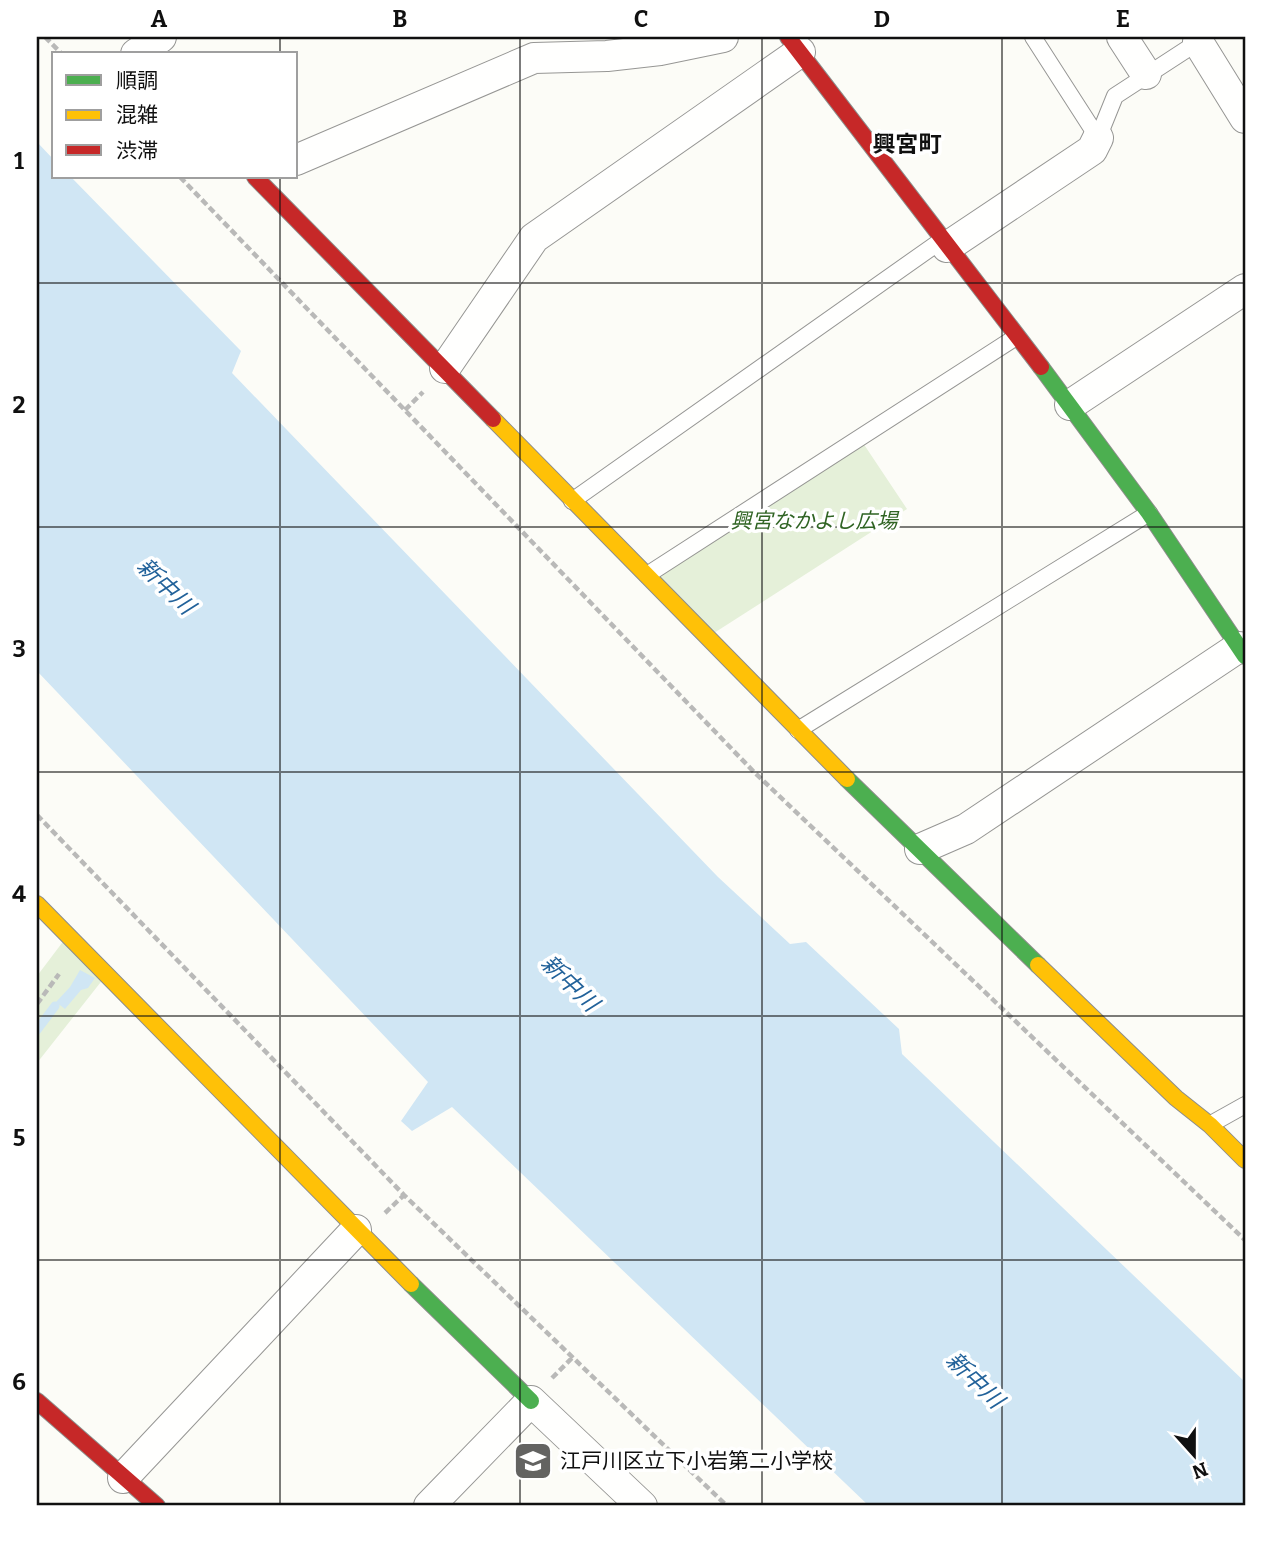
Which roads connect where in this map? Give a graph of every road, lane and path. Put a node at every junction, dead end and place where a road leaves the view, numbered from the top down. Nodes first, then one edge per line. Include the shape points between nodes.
1 (45, 37) edge
2 (119, 37) edge
3 (162, 37) edge
4 (723, 37) edge
5 (1033, 37) edge
6 (1122, 37) edge
7 (1202, 39) edge
8 (794, 44) edge
9 (60, 52) edge
10 (134, 52) edge
11 (139, 52) edge
12 (1146, 74) junction
13 (1245, 118) edge
14 (1098, 138) junction
15 (298, 159) edge
16 (181, 178) edge
17 (256, 178) edge
18 (945, 243) junction
19 (1245, 289) edge
20 (1016, 337) junction
21 (445, 368) junction
22 (1070, 405) junction
23 (572, 501) junction
24 (1149, 513) junction
25 (647, 575) junction
26 (1242, 651) edge
27 (798, 730) junction
28 (37, 815) edge
29 (920, 849) junction
30 (37, 904) edge
31 (1245, 1105) edge
32 (1210, 1125) junction
33 (1245, 1160) edge
34 (404, 1195) junction
35 (368, 1224) junction
36 (1245, 1240) edge
37 (37, 1401) edge
38 (531, 1401) junction
39 (139, 1497) edge
40 (429, 1506) edge
41 (642, 1506) edge
42 (727, 1506) edge

1 - 9 path
2 - 10 street
3 - 11 street
4 - 15 street via 607,56 534,58
5 - 14 lane
6 - 12 street
7 - 12 lane
7 - 13 street
8 - 18 street
8 - 21 street via 534,238
12 - 14 lane via 1115,96
14 - 18 street via 1092,150
16 - 36 path via 754,772
17 - 21 street
18 - 20 street
18 - 23 lane
19 - 22 street
20 - 22 street
20 - 25 lane
21 - 23 street
22 - 24 street
23 - 25 street
24 - 26 street
24 - 27 lane
25 - 27 street
26 - 29 street via 966,829
27 - 29 street
28 - 34 path
29 - 32 street via 1176,1098
30 - 35 street
31 - 32 lane
32 - 33 street
34 - 35 path
34 - 42 path
35 - 38 street
35 - 39 street
37 - 39 street
38 - 40 street
38 - 41 street

